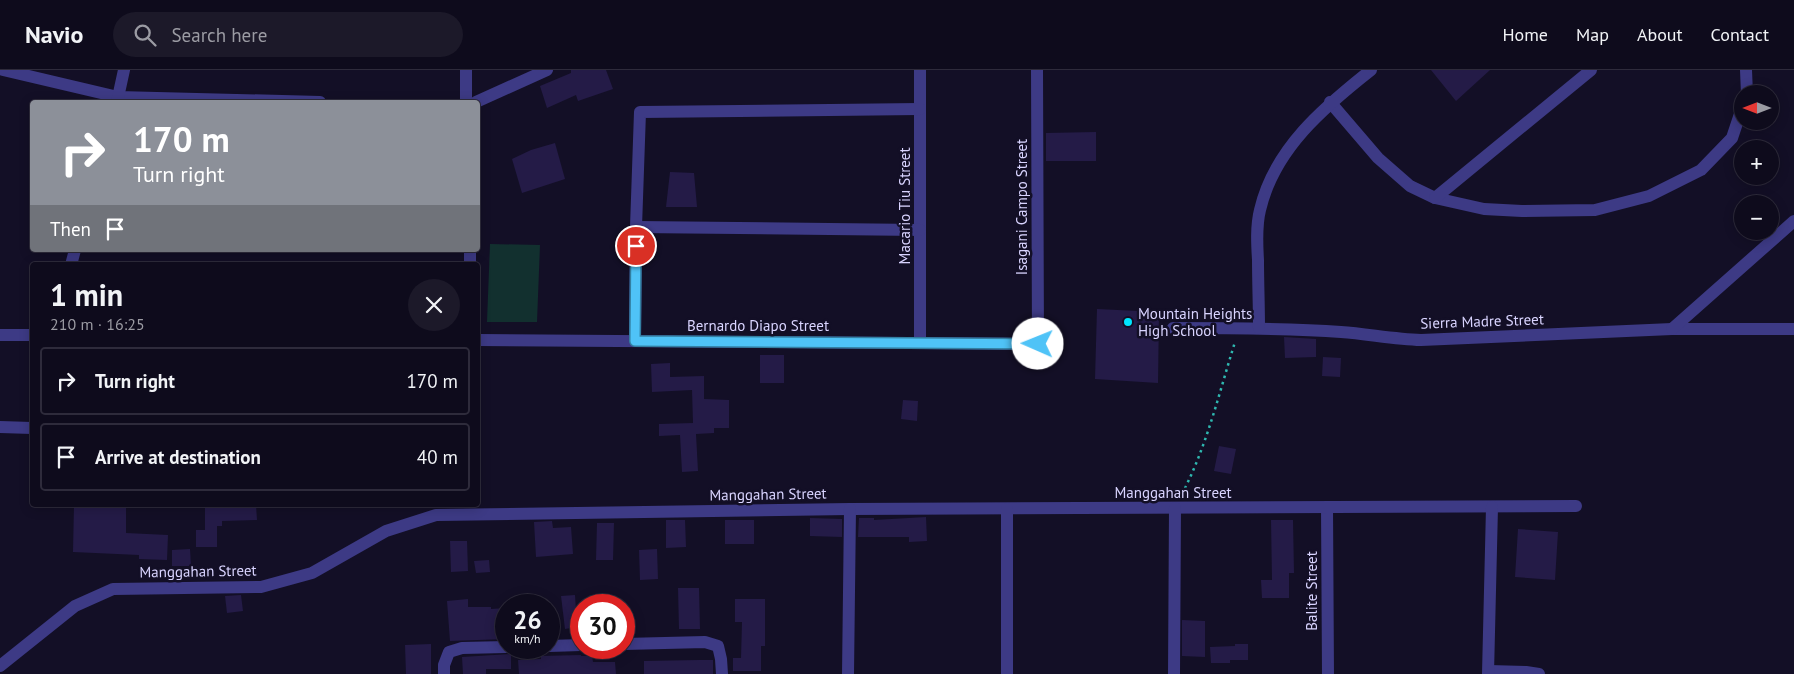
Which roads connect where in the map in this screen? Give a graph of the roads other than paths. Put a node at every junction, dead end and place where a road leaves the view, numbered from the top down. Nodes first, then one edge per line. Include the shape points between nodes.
1 (124, 70) edge
2 (466, 70) edge
3 (546, 70) edge
4 (920, 70) edge
5 (1037, 70) edge
6 (1370, 70) edge
7 (1591, 70) edge
8 (1746, 70) edge
9 (1, 71) edge
10 (1747, 85) edge
11 (118, 100) edge
12 (466, 100) edge
13 (480, 100) edge
14 (1330, 102) junction
15 (920, 108) junction
16 (1735, 130) edge
17 (1435, 198) junction
18 (1794, 221) edge
19 (636, 227) junction
20 (920, 230) junction
21 (1173, 328) dead end
22 (1259, 328) junction
23 (1672, 329) junction
24 (1794, 329) edge
25 (0, 335) edge
26 (30, 335) edge
27 (480, 340) edge
28 (635, 341) junction
29 (920, 343) junction
30 (1038, 344) joint
31 (0, 427) edge
32 (30, 428) edge
33 (1576, 506) dead end
34 (1327, 507) junction
35 (1492, 507) junction
36 (1175, 508) junction
37 (850, 509) junction
38 (1008, 509) junction
39 (635, 644) edge
40 (495, 647) edge
41 (0, 666) edge
42 (1488, 672) edge
43 (444, 674) edge
44 (722, 674) edge
45 (848, 674) edge
46 (1007, 674) edge
47 (1174, 674) edge
48 (1328, 674) edge
49 (1539, 674) edge

1 - 11 street
2 - 12 street
3 - 13 street
4 - 15 street, Macario Tiu Street
5 - 30 street, Isagani Campo Street
6 - 14 street
7 - 17 street
8 - 10 street
9 - 11 street
14 - 17 street via 1378,158 1410,186
14 - 22 street via 1299,134 1273,174 1260,211 1257,243
15 - 19 street via 640,112
15 - 20 street, Macario Tiu Street
16 - 17 street via 1732,138 1701,170 1649,196 1595,210 1484,209
18 - 23 street
19 - 20 street
19 - 28 street
20 - 29 street, Macario Tiu Street
21 - 22 street, Sierra Madre Street
22 - 23 street, Sierra Madre Street via 1421,340
23 - 24 street, Sierra Madre Street
25 - 26 street
27 - 28 street, Bernardo Diapo Street
28 - 29 street, Bernardo Diapo Street
29 - 30 street, Bernardo Diapo Street
31 - 32 street
33 - 35 street, Manggahan Street
34 - 35 street, Manggahan Street
34 - 36 street, Manggahan Street
34 - 48 street, Balite Street
35 - 42 street
36 - 38 street, Manggahan Street
36 - 47 street
37 - 38 street, Manggahan Street
37 - 41 street, Manggahan Street via 436,515 386,531 312,573 261,587 113,589 75,606
37 - 45 street
38 - 46 street
39 - 44 street via 705,642 718,646
40 - 43 street via 462,648 449,652
42 - 49 street

